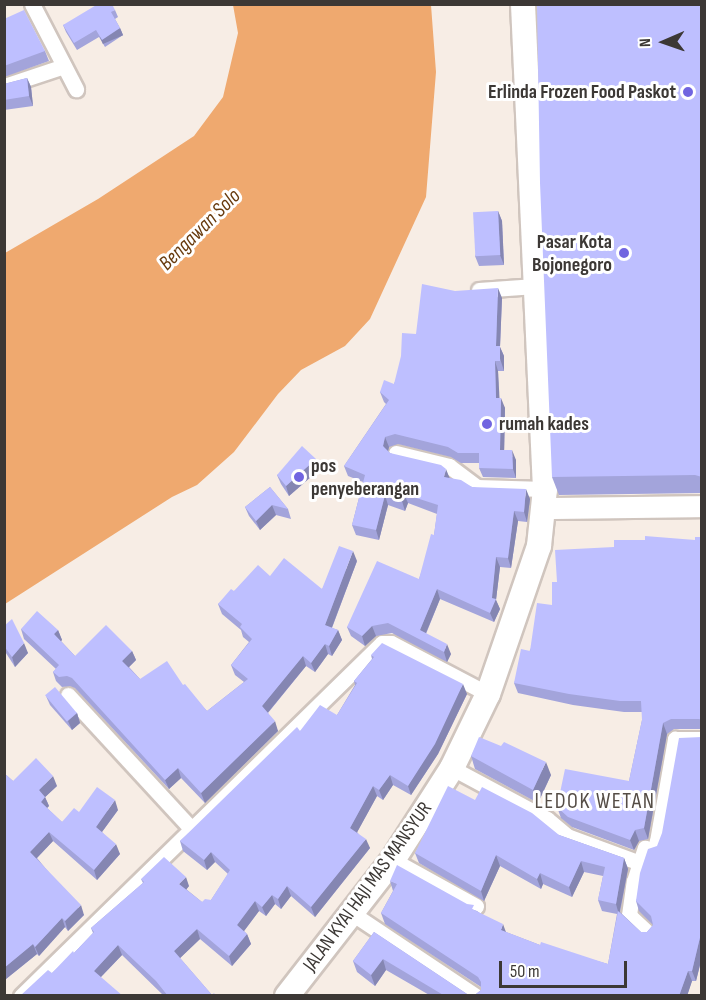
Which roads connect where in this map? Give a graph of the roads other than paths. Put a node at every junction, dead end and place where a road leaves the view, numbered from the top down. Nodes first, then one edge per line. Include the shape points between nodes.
1 (32, 4) edge
2 (523, 4) edge
3 (64, 66) junction
4 (4, 86) edge
5 (76, 89) dead end
6 (535, 286) junction
7 (468, 291) edge
8 (396, 453) edge
9 (544, 498) junction
10 (702, 506) edge
11 (488, 694) junction
12 (68, 695) dead end
13 (702, 739) edge
14 (452, 768) junction
15 (190, 827) junction
16 (393, 860) junction
17 (640, 863) junction
18 (476, 906) edge
19 (353, 914) junction
20 (648, 933) edge
21 (21, 996) edge
22 (287, 996) edge
23 (476, 996) edge

1 - 3 street
2 - 6 main road, JALAN KYAI HAJI MAS MANSYUR
3 - 4 street
3 - 5 street
6 - 7 street
6 - 9 main road, JALAN KYAI HAJI MAS MANSYUR
8 - 9 street via 449,466 477,487
9 - 10 main road
9 - 11 main road, JALAN KYAI HAJI MAS MANSYUR via 536,556
11 - 14 main road, JALAN KYAI HAJI MAS MANSYUR
11 - 15 street via 391,643 382,643
12 - 15 street
13 - 17 street via 675,739 657,841 654,850 645,848
14 - 16 main road, JALAN KYAI HAJI MAS MANSYUR
14 - 17 street via 547,819 567,836
15 - 21 street
16 - 18 street
16 - 19 main road, JALAN KYAI HAJI MAS MANSYUR
17 - 20 street via 629,915
19 - 22 main road, JALAN KYAI HAJI MAS MANSYUR
19 - 23 street

